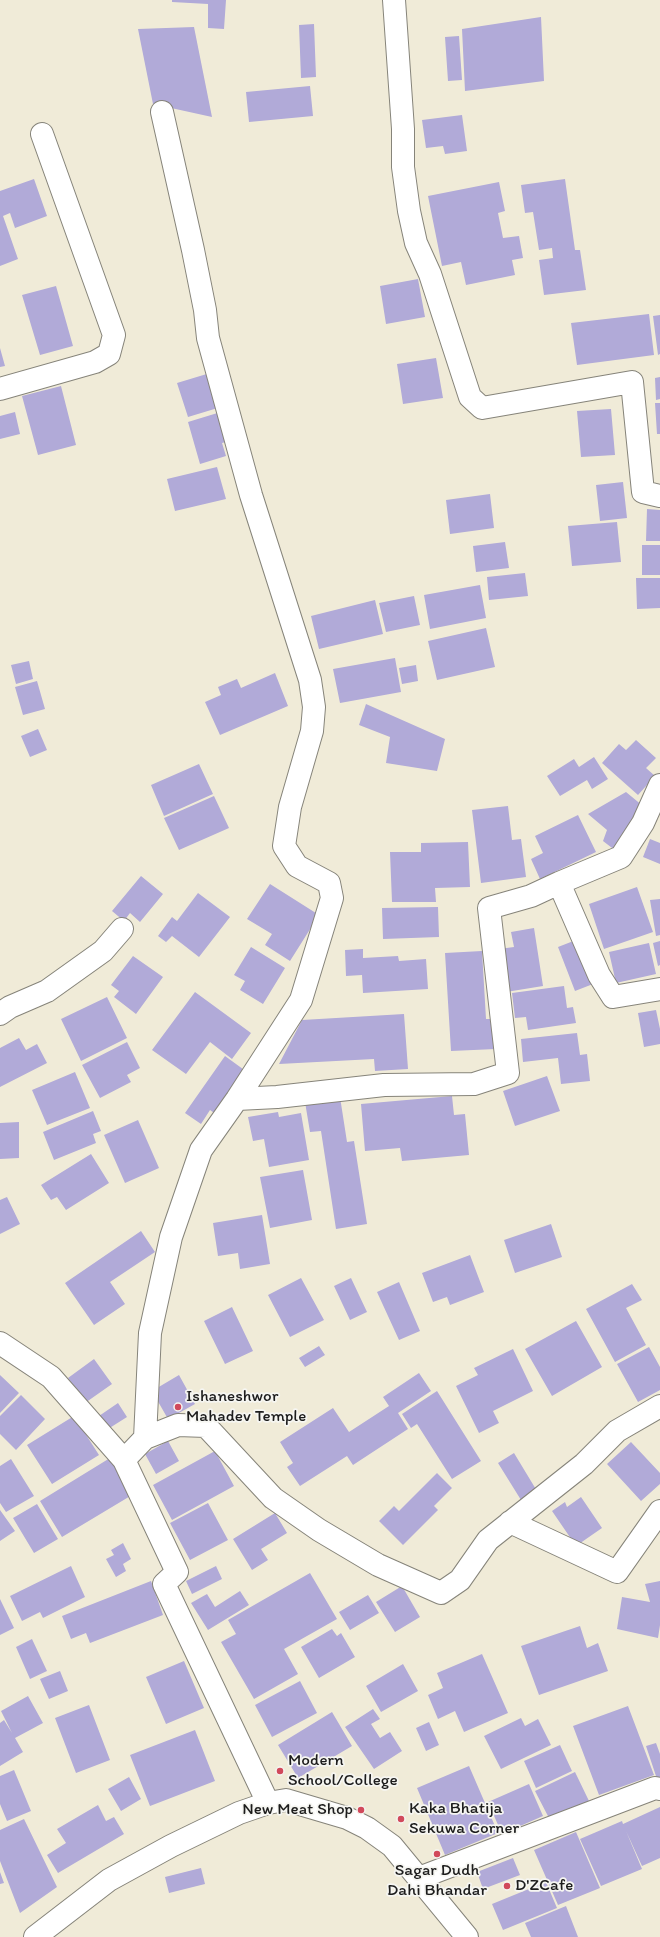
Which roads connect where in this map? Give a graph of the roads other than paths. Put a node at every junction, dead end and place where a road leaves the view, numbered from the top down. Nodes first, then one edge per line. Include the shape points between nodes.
1 (394, 0) edge
2 (162, 112) dead end
3 (42, 134) dead end
4 (0, 389) edge
5 (660, 496) edge
6 (660, 785) edge
7 (559, 883) junction
8 (122, 929) dead end
9 (660, 989) edge
10 (0, 1014) edge
11 (237, 1099) junction
12 (0, 1343) edge
13 (660, 1406) edge
14 (145, 1438) junction
15 (124, 1460) junction
16 (660, 1511) edge
17 (510, 1522) junction
18 (660, 1788) edge
19 (268, 1803) junction
20 (419, 1878) junction
21 (35, 1937) edge
22 (467, 1937) edge

1 - 5 street via 403,129 403,167 416,243 430,274 470,397 482,408 632,382 643,492
2 - 11 street via 193,250 208,338 251,495 310,680 314,707 312,731 290,807 284,846 297,866 329,883 332,898 301,1000
3 - 4 street via 114,335 109,354 95,362
6 - 7 street via 643,823 621,857
7 - 9 street via 599,975 613,997
7 - 11 street via 531,896 489,908 508,1072 474,1084 384,1085
8 - 10 street via 103,951 47,991
11 - 14 street via 201,1150 171,1237 150,1333
12 - 15 street via 50,1376
13 - 17 street via 617,1431 584,1464
14 - 15 street
14 - 17 street via 178,1425 206,1426 273,1498 319,1530 378,1565 441,1593 460,1580 488,1540
15 - 19 street via 177,1572 164,1584
16 - 17 street via 617,1572
18 - 20 street
19 - 20 street via 286,1800 347,1818 367,1828 392,1846
19 - 21 street via 239,1813 109,1880
20 - 22 street

